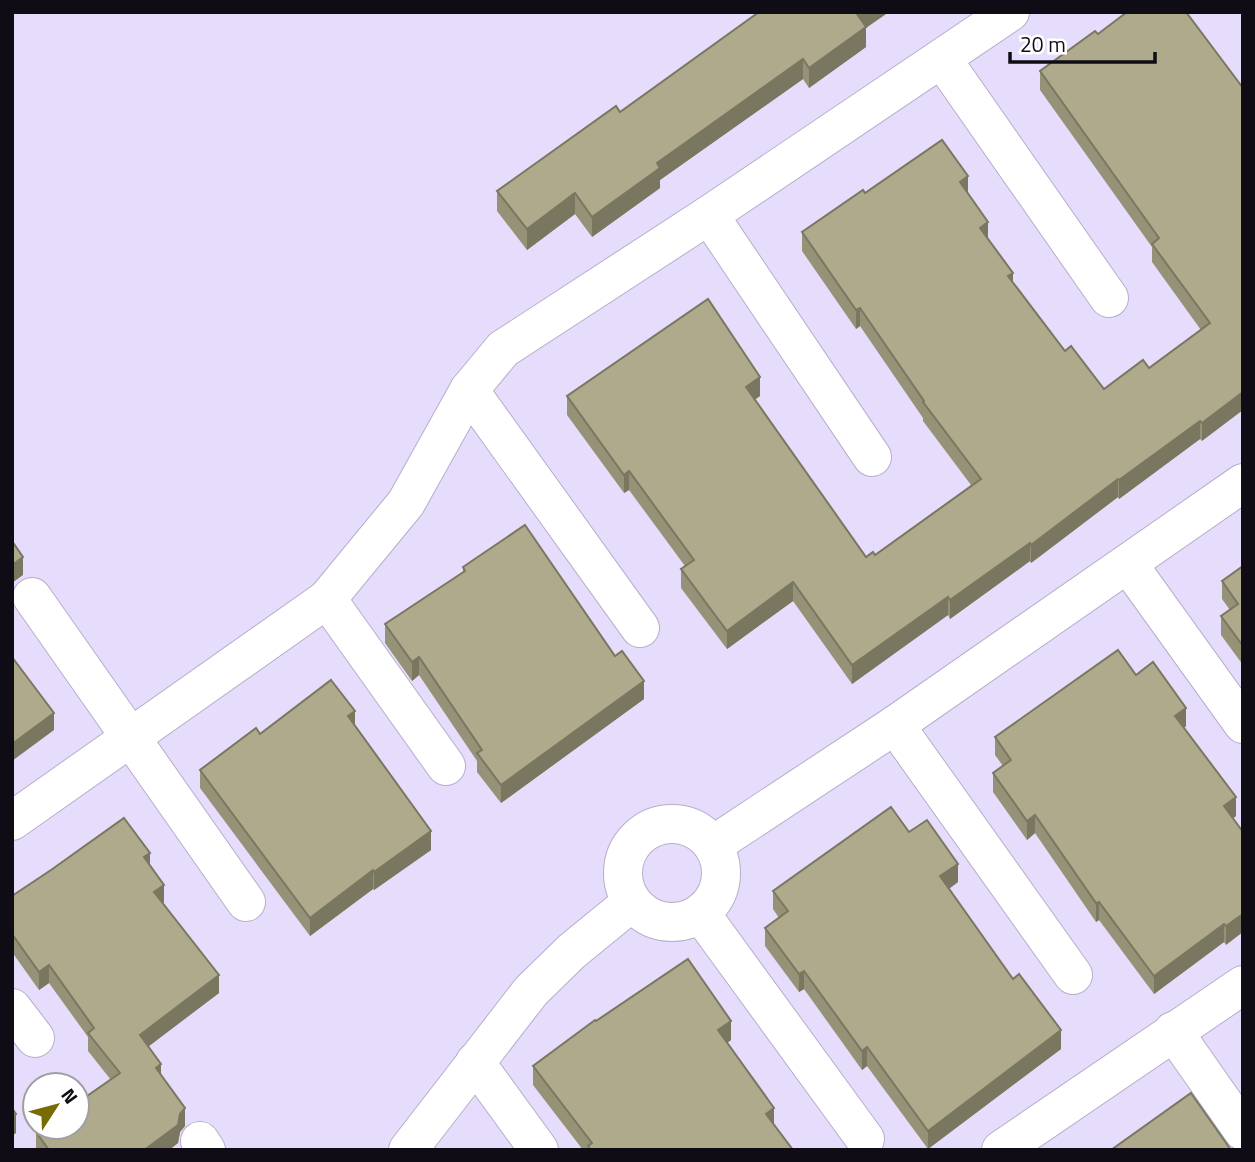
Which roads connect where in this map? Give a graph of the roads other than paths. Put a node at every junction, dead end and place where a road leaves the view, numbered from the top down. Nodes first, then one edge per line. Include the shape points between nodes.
1 (1010, 12) edge
2 (942, 59) junction
3 (709, 215) junction
4 (1109, 298) dead end
5 (469, 390) junction
6 (872, 457) dead end
7 (1243, 482) edge
8 (1128, 564) junction
9 (32, 597) dead end
10 (327, 598) junction
11 (640, 628) dead end
12 (1243, 724) edge
13 (895, 725) junction
14 (132, 738) junction
15 (446, 766) dead end
16 (12, 821) edge
17 (713, 845) junction
18 (246, 902) dead end
19 (632, 902) junction
20 (701, 914) junction
21 (1073, 975) dead end
22 (1243, 985) edge
23 (12, 1008) edge
24 (1173, 1031) junction
25 (35, 1038) dead end
26 (475, 1062) junction
27 (1243, 1131) edge
28 (865, 1139) dead end
29 (408, 1150) edge
30 (539, 1150) edge
31 (1002, 1150) edge

1 - 2 street
2 - 3 street
2 - 4 street
3 - 5 street via 503,349
3 - 6 street
5 - 10 street via 406,503
5 - 11 street
7 - 8 street
8 - 12 street
8 - 13 street
9 - 14 street
10 - 14 street
10 - 15 street
13 - 17 street
13 - 21 street
14 - 16 street
14 - 18 street
17 - 19 street via 699,831 680,824 661,824 643,832 623,865 624,884
17 - 20 street via 722,882 715,900
19 - 20 street via 646,916 664,923 684,922
19 - 26 street via 531,991
20 - 28 street
22 - 24 street
23 - 25 street
24 - 27 street
24 - 31 street
26 - 29 street
26 - 30 street

